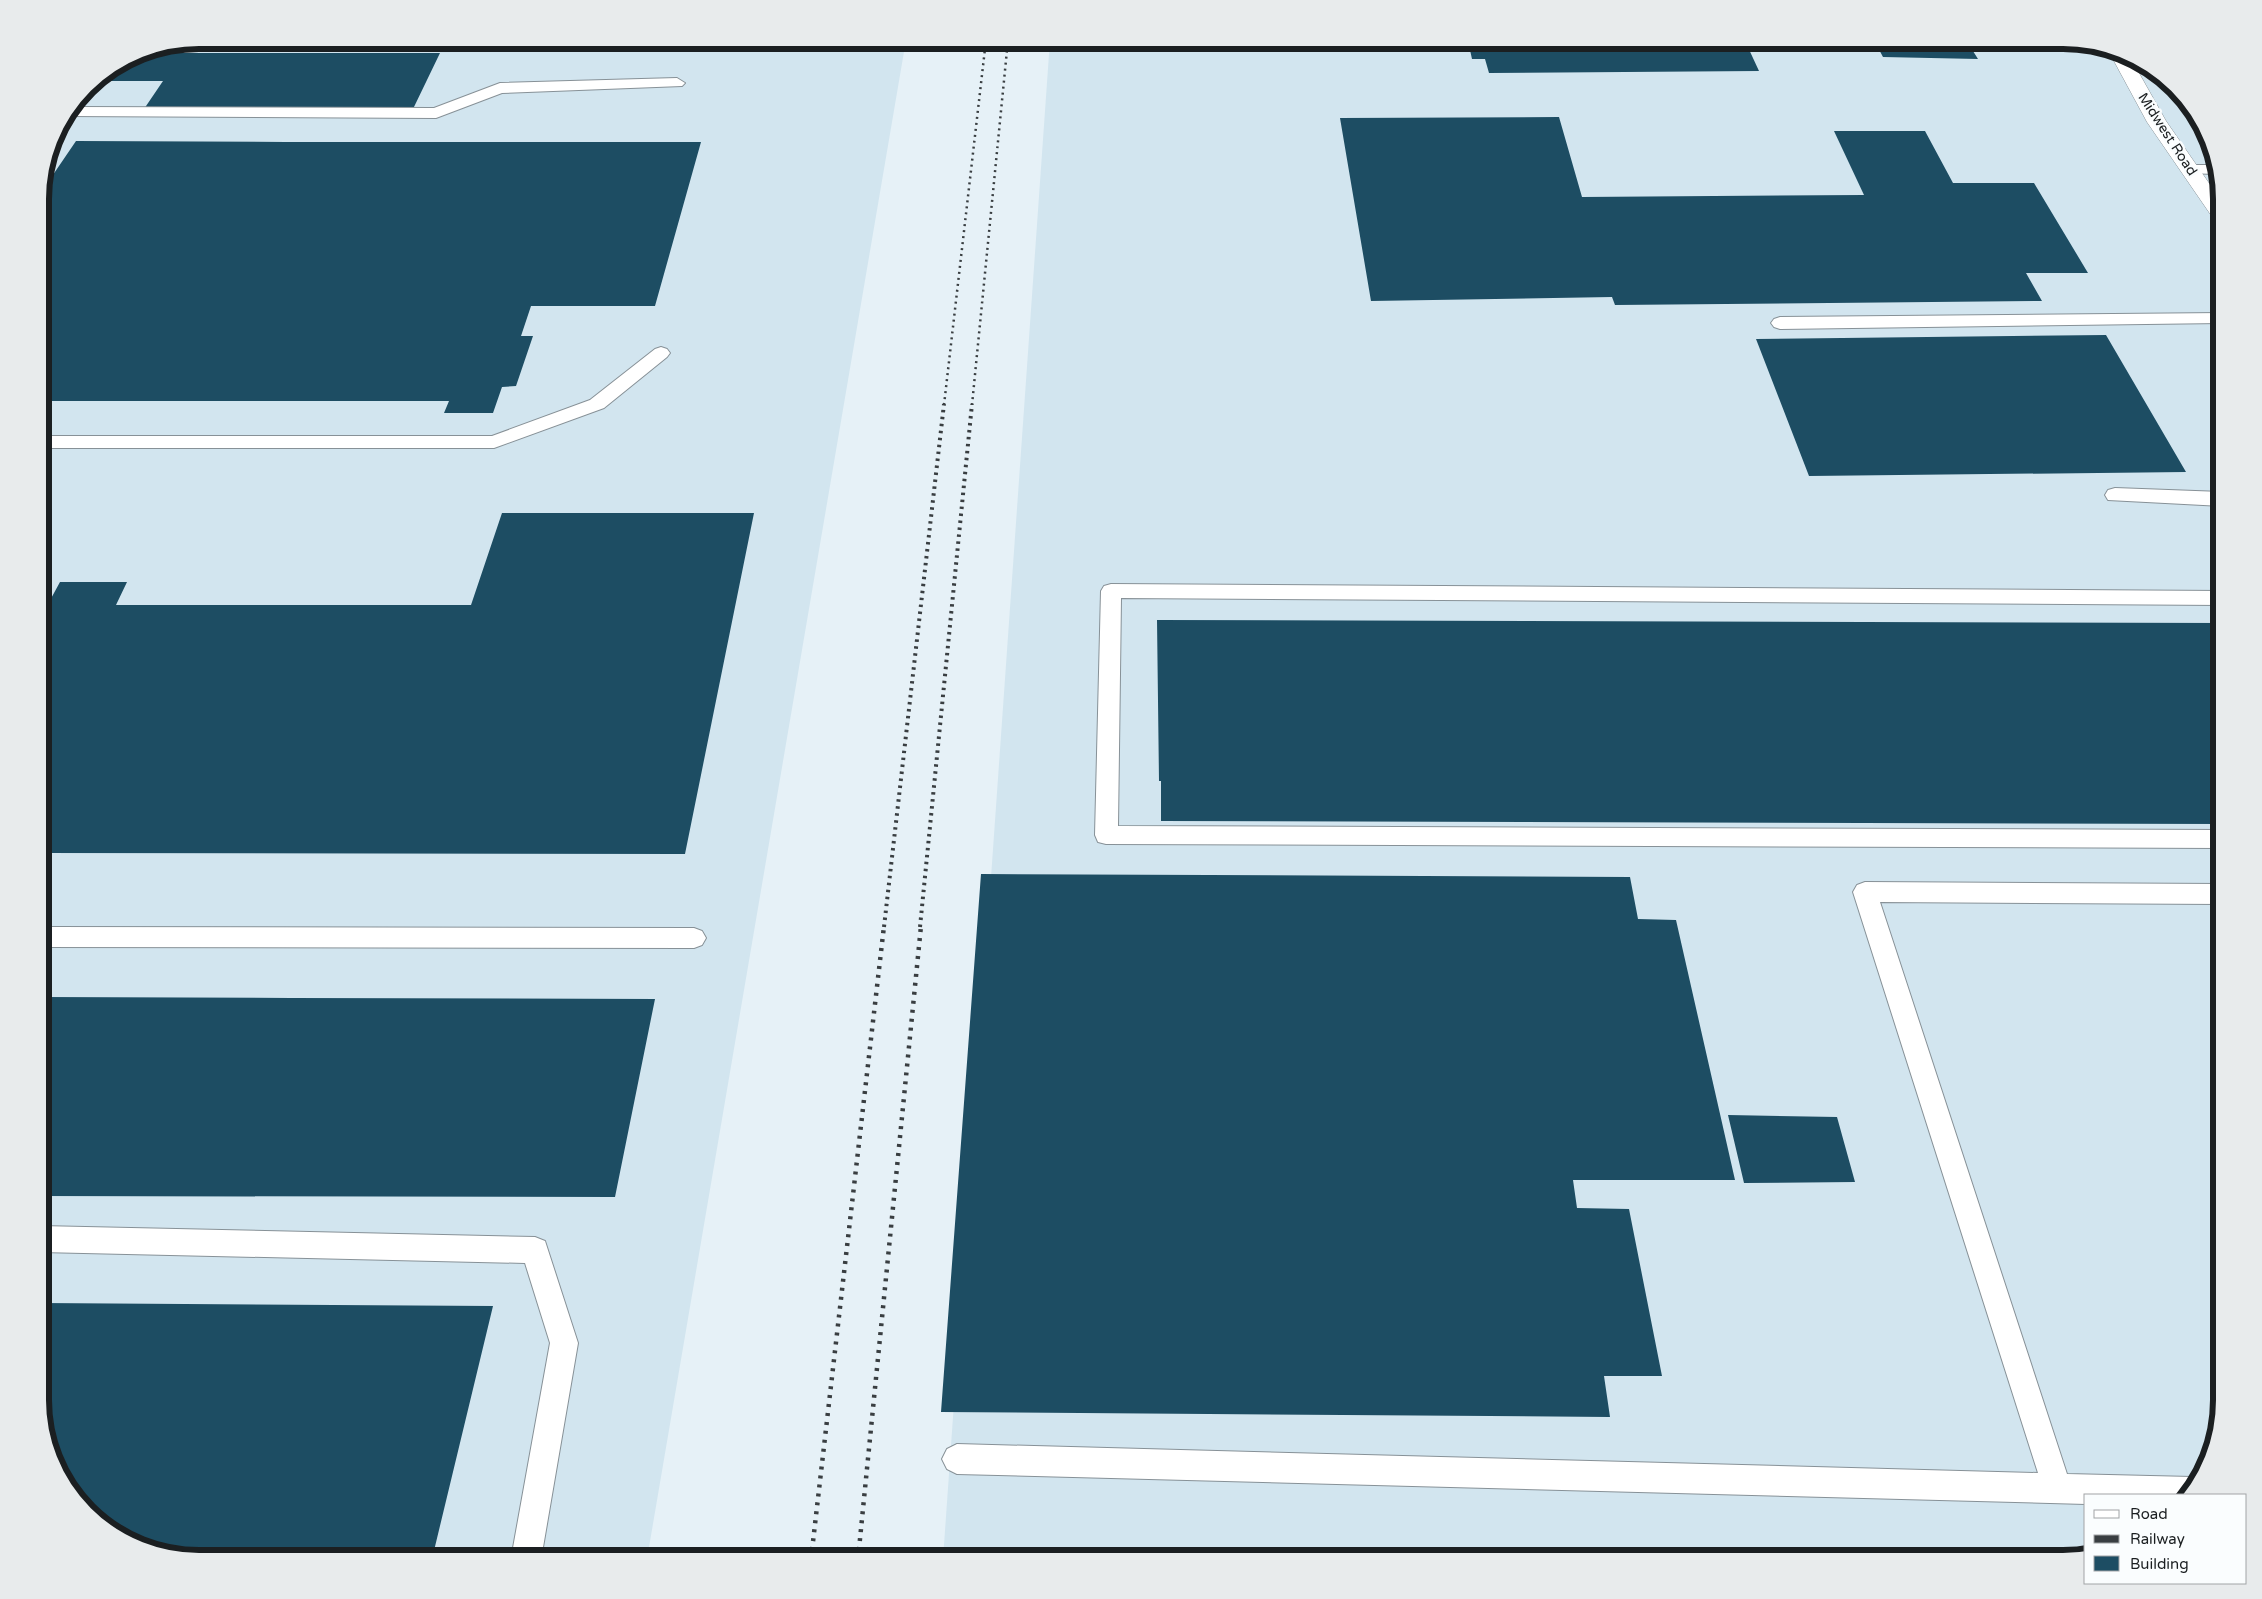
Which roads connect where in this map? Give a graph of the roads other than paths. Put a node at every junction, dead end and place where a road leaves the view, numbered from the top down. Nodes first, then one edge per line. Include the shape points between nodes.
1 (2123, 62) edge
2 (677, 83) dead end
3 (77, 112) edge
4 (2192, 170) junction
5 (2210, 170) edge
6 (2213, 203) edge
7 (2213, 318) edge
8 (1780, 323) dead end
9 (661, 353) dead end
10 (49, 442) edge
11 (2114, 495) dead end
12 (2213, 499) edge
13 (2213, 598) edge
14 (2213, 839) edge
15 (2213, 894) edge
16 (49, 938) edge
17 (694, 938) dead end
18 (49, 1240) edge
19 (957, 1459) dead end
20 (2057, 1488) junction
21 (2182, 1492) edge
22 (528, 1550) edge

1 - 4 street, Midwest Road via 2157,122
2 - 3 lane via 500,88 436,113
4 - 5 lane
4 - 6 street, Midwest Road
7 - 8 lane
9 - 10 lane via 597,404 494,442
11 - 12 lane
13 - 14 lane via 1111,592 1106,835
15 - 20 lane via 1865,892
16 - 17 lane
18 - 22 lane via 535,1250 564,1343
19 - 20 lane
20 - 21 lane

